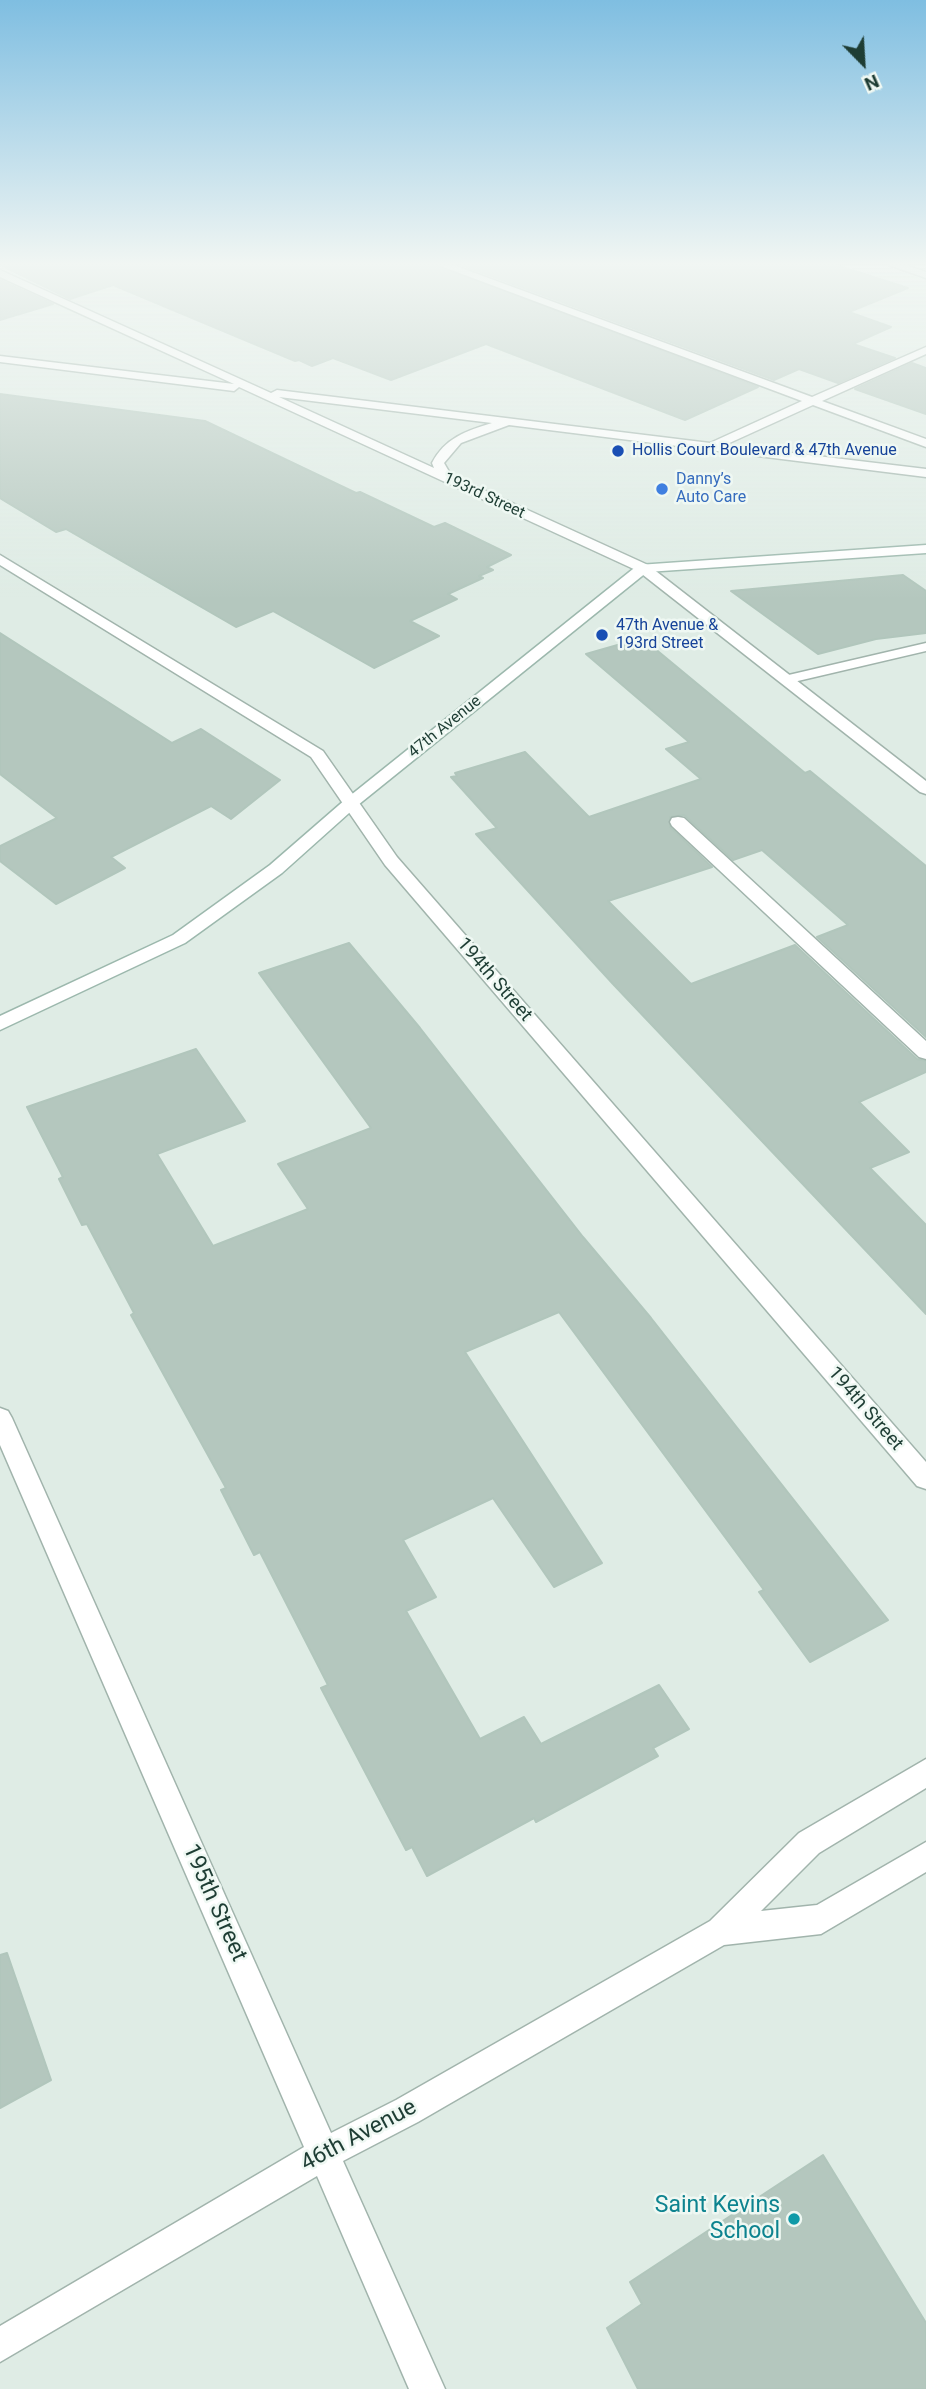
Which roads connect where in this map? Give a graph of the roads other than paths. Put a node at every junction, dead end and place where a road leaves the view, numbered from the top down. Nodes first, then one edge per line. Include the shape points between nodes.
1 (143, 376) edge
2 (225, 376) edge
3 (751, 376) edge
4 (868, 376) edge
5 (254, 390) junction
6 (816, 400) junction
7 (509, 421) junction
8 (926, 443) edge
9 (712, 446) junction
10 (926, 473) edge
11 (447, 479) junction
12 (926, 549) edge
13 (0, 559) edge
14 (643, 568) junction
15 (926, 647) edge
16 (785, 680) junction
17 (926, 789) edge
18 (352, 802) junction
19 (678, 822) dead end
20 (0, 1024) edge
21 (926, 1052) edge
22 (0, 1418) edge
23 (926, 1479) edge
24 (926, 1772) edge
25 (926, 1856) edge
26 (720, 1931) junction
27 (325, 2153) junction
28 (0, 2345) edge
29 (427, 2389) edge

1 - 5 street
2 - 5 street, 193rd Street
3 - 6 street
4 - 6 street
5 - 7 street
5 - 11 street, 193rd Street
6 - 8 street
6 - 9 street
7 - 9 street
7 - 11 street via 456,440 443,450 438,463
9 - 10 street
11 - 14 street, 193rd Street
12 - 14 street
13 - 18 street, 194th Street via 317,754
14 - 16 street, 193rd Street
14 - 18 street, 47th Avenue
15 - 16 street
16 - 17 street, 193rd Street
18 - 20 street, 47th Avenue via 276,869 179,939
18 - 23 street, 194th Street via 391,861
19 - 21 street
22 - 27 street, 195th Street
24 - 26 street, 46th Avenue via 809,1843
25 - 26 street, 46th Avenue via 821,1919
26 - 27 street, 46th Avenue via 407,2111
27 - 28 street, 46th Avenue
27 - 29 street, 195th Street

